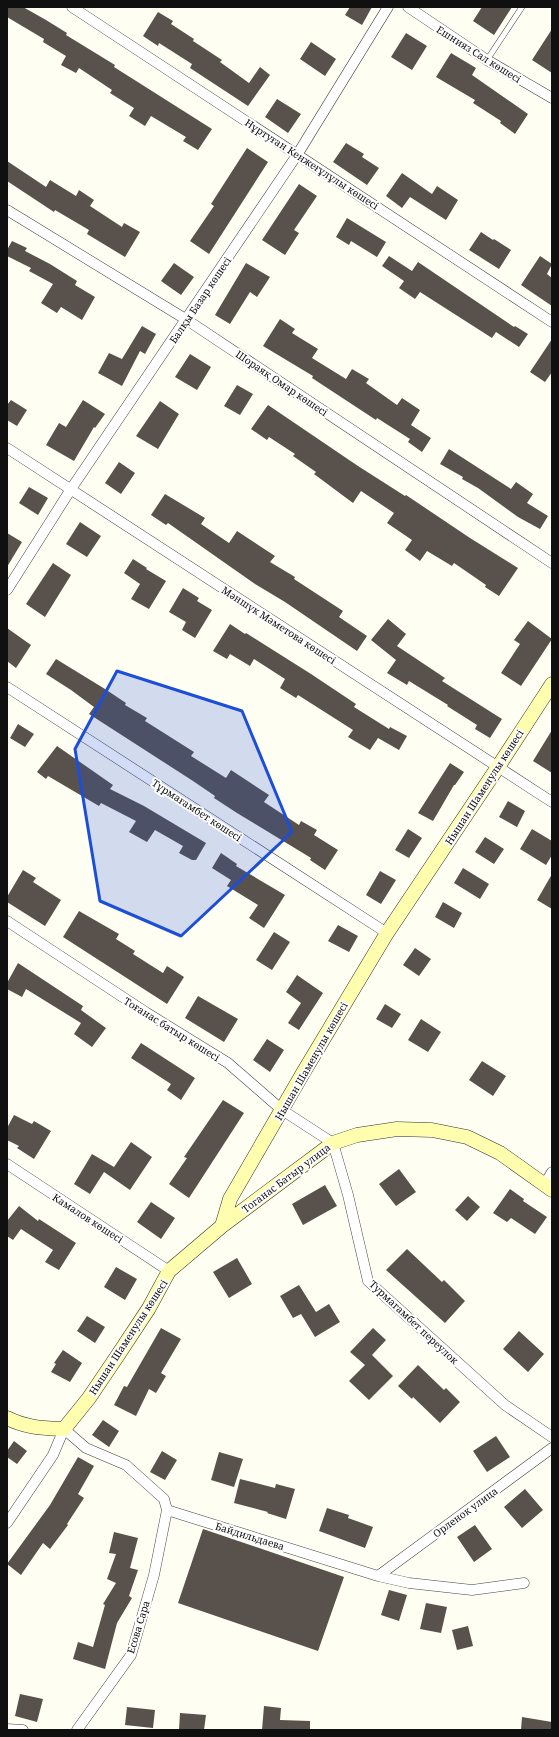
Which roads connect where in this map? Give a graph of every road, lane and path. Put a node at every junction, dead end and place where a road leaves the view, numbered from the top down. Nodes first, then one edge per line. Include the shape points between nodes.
1 (72, 7) edge
2 (388, 7) edge
3 (408, 7) edge
4 (522, 7) edge
5 (487, 60) junction
6 (552, 97) edge
7 (297, 155) junction
8 (7, 210) edge
9 (187, 320) junction
10 (552, 322) edge
11 (7, 448) edge
12 (71, 489) junction
13 (552, 563) edge
14 (7, 590) edge
15 (552, 684) edge
16 (7, 686) edge
17 (498, 767) junction
18 (552, 802) edge
19 (7, 921) edge
20 (387, 933) junction
21 (282, 1110) junction
22 (333, 1143) junction
23 (7, 1164) edge
24 (552, 1172) edge
25 (548, 1188) edge
26 (222, 1226) junction
27 (170, 1271) junction
28 (7, 1418) edge
29 (64, 1429) junction
30 (552, 1437) edge
31 (552, 1448) edge
32 (167, 1510) junction
33 (7, 1523) edge
34 (378, 1576) junction
35 (524, 1583) dead end
36 (7, 1729) edge
37 (23, 1730) edge
38 (77, 1730) edge

1 - 7 street, Нұртуған Кенжеғұлұлы көшесі
2 - 7 street, Балқы Базар көшесі
3 - 5 street, Ешнияз Сал көшесі
4 - 5 lane
5 - 6 street, Ешнияз Сал көшесі
7 - 9 street, Балқы Базар көшесі
7 - 10 street, Нұртуған Кенжеғұлұлы көшесі
8 - 9 street, Шораяқ Омар көшесі
9 - 12 street, Балқы Базар көшесі
9 - 13 street, Шораяқ Омар көшесі
11 - 12 street, Мәншүк Мәметова көшесі
12 - 14 street, Балқы Базар көшесі
12 - 17 street, Мәншүк Мәметова көшесі
15 - 17 street, Нышан Шаменулы көшесі
16 - 20 street, Тұрмағамбет көшесі
17 - 18 street, Мәншүк Мәметова көшесі
17 - 20 street, Нышан Шаменулы көшесі
19 - 21 street, Тоғанас батыр көшесі via 147,1014 228,1063
20 - 21 street, Нышан Шаменулы көшесі
21 - 22 street, Тоғанас батыр көшесі
21 - 26 street, Нышан Шаменулы көшесі via 230,1199
22 - 25 street, Тоганас Батыр улица via 357,1135 397,1129 432,1130 467,1137 500,1153
22 - 26 street, Тоганас Батыр улица
22 - 30 street, Турмагамбет переулок via 368,1281 505,1405
23 - 27 street, Камалов көшесі
24 - 25 street
26 - 27 street, Нышан Шаменулы көшесі
27 - 29 street, Нышан Шаменулы көшесі via 118,1355
28 - 29 street via 21,1425
29 - 32 street via 86,1448 126,1465 164,1499
29 - 33 street via 53,1455
31 - 34 street, Орленок улица
32 - 34 street, Байдильдаева
32 - 38 street, Есова Сара via 154,1575 131,1656
34 - 35 street, Байдильдаева via 409,1583 472,1590
36 - 37 street

